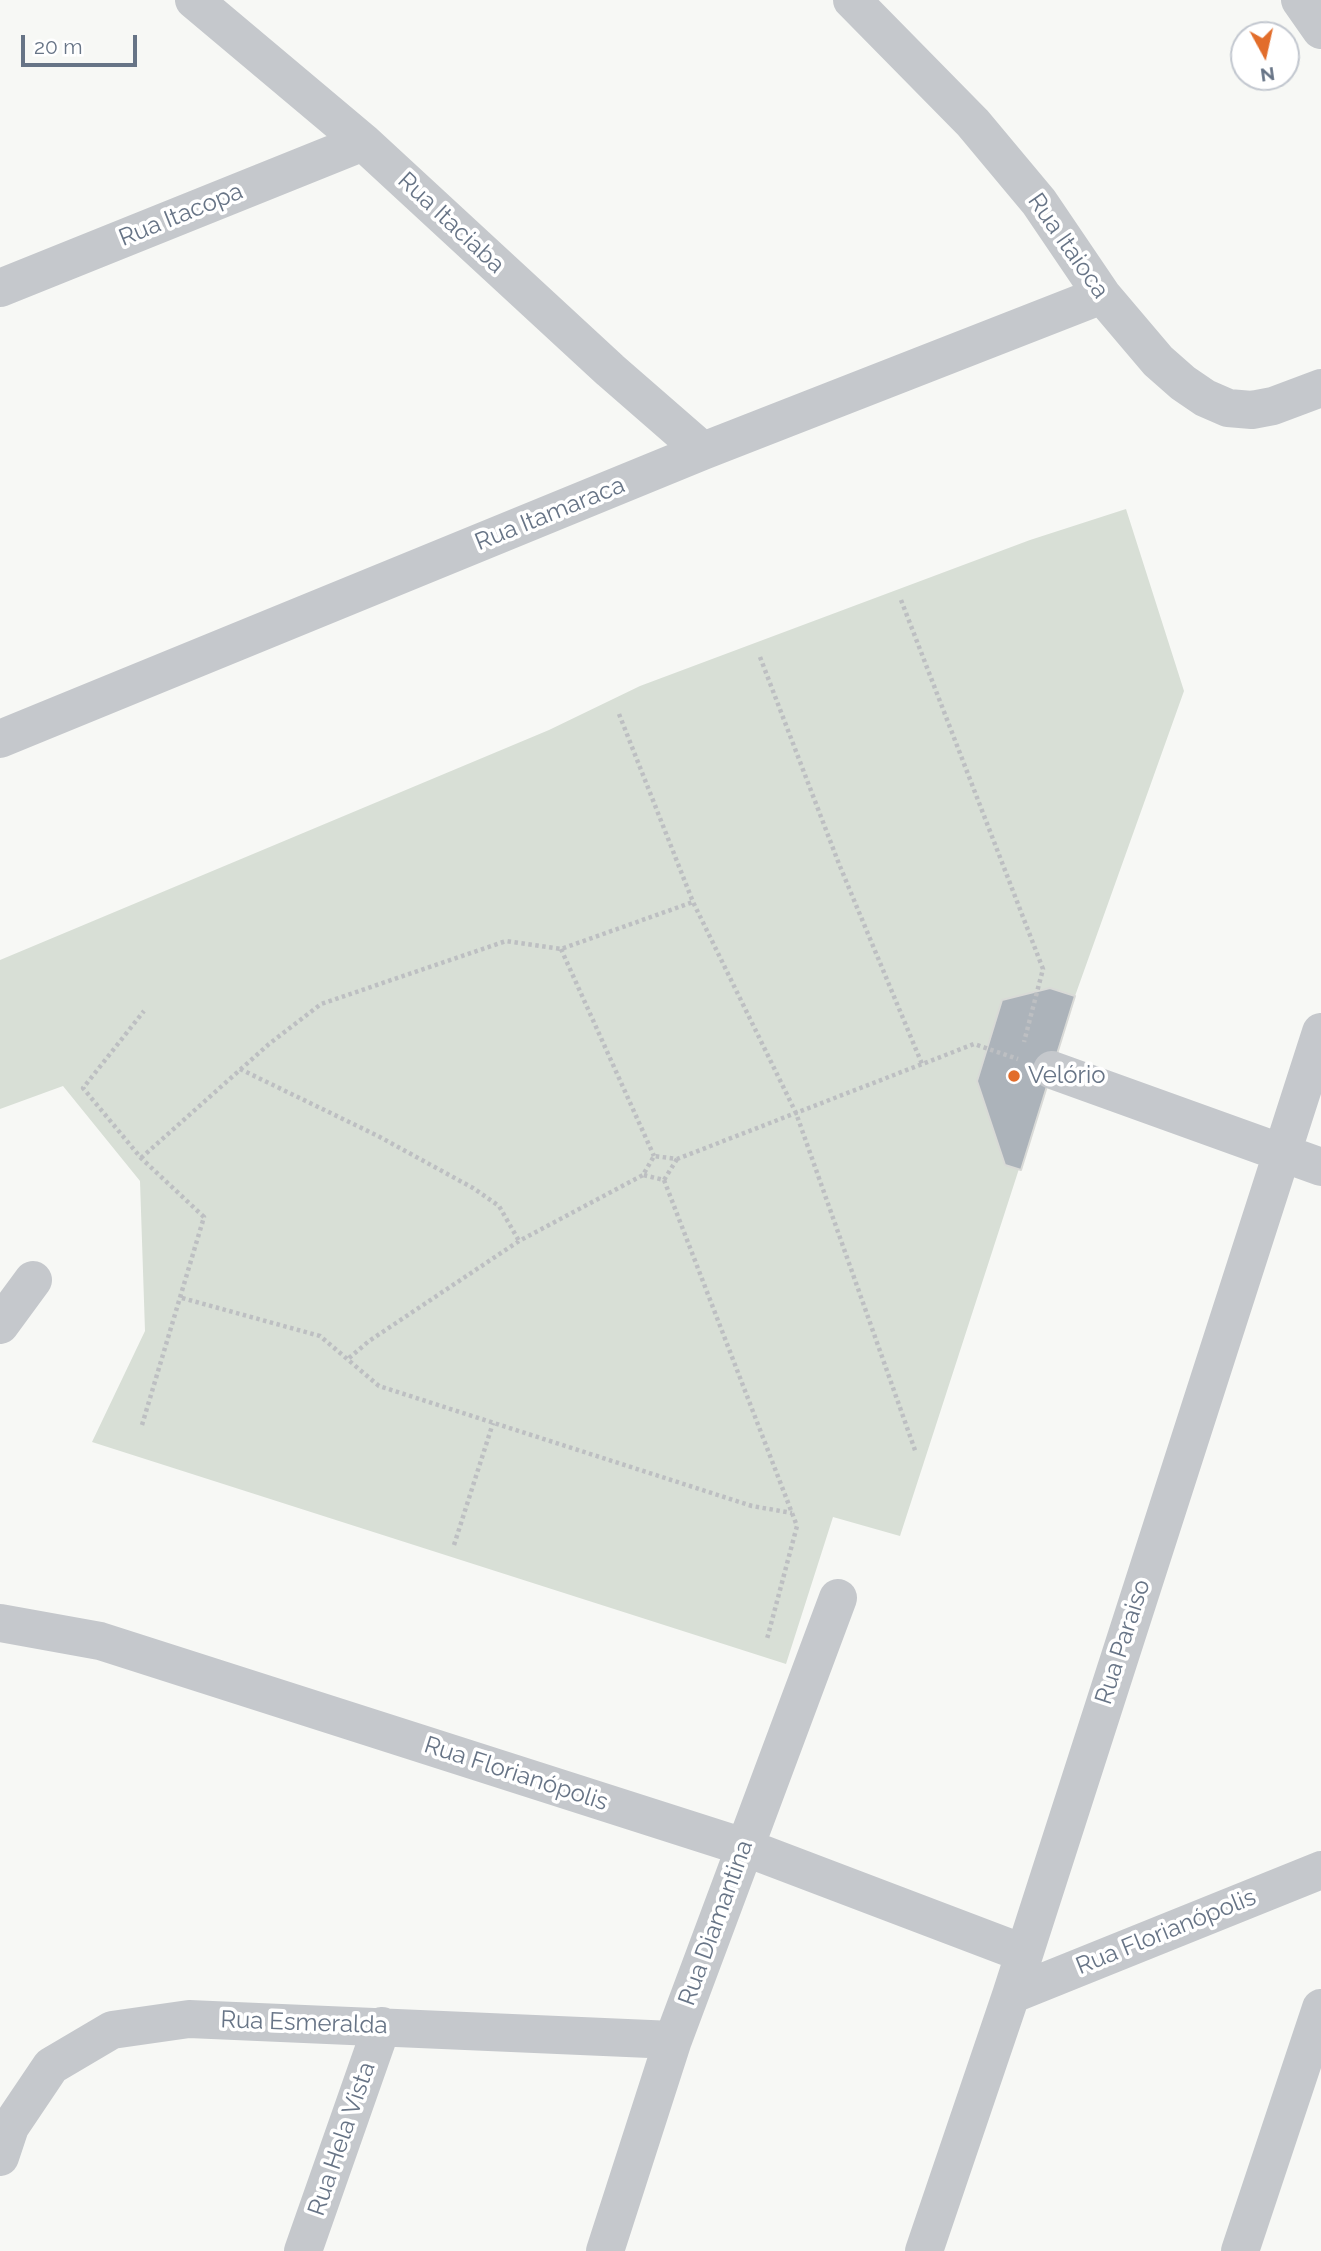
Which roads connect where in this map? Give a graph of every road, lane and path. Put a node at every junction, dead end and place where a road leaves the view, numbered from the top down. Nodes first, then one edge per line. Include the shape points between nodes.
1 (194, 0) edge
2 (852, 0) edge
3 (1300, 0) edge
4 (1321, 30) edge
5 (363, 142) junction
6 (0, 288) edge
7 (1102, 295) junction
8 (1321, 388) edge
9 (703, 451) junction
10 (901, 600) dead end
11 (760, 657) dead end
12 (619, 713) dead end
13 (0, 739) edge
14 (693, 902) junction
15 (561, 949) junction
16 (144, 1011) dead end
17 (1321, 1032) edge
18 (922, 1064) junction
19 (240, 1069) junction
20 (1052, 1070) dead end
21 (796, 1113) junction
22 (1282, 1153) junction
23 (654, 1156) junction
24 (141, 1158) junction
25 (677, 1159) junction
26 (1321, 1167) edge
27 (643, 1175) junction
28 (664, 1180) junction
29 (519, 1241) junction
30 (33, 1280) dead end
31 (182, 1298) junction
32 (0, 1325) edge
33 (349, 1358) junction
34 (493, 1423) junction
35 (142, 1425) dead end
36 (916, 1453) dead end
37 (792, 1513) junction
38 (454, 1545) dead end
39 (838, 1598) dead end
40 (0, 1623) edge
41 (767, 1639) dead end
42 (744, 1847) junction
43 (1321, 1870) edge
44 (1023, 1953) junction
45 (1011, 1995) junction
46 (1321, 2008) edge
47 (382, 2026) junction
48 (673, 2040) junction
49 (0, 2157) edge
50 (303, 2251) edge
51 (606, 2251) edge
52 (923, 2251) edge
53 (1240, 2251) edge

1 - 5 street, Rua Itaciaba
2 - 7 street, Rua Itaioca via 973,123 1039,202
3 - 4 street
5 - 6 street, Rua Itacopa
5 - 9 street, Rua Itaciaba
7 - 8 street, Rua Itaioca via 1158,361 1205,398 1228,408 1273,406
7 - 9 street, Rua Itamaraca
9 - 13 street, Rua Itamaraca
10 - 18 path via 1043,969 1020,1060 974,1044
11 - 18 path
12 - 14 path
14 - 15 path
14 - 21 path
15 - 19 path via 506,941 321,1004
15 - 23 path
16 - 24 path via 83,1088
17 - 22 street, Rua Paraiso
18 - 21 path
19 - 24 path
19 - 29 path via 473,1188 499,1206
20 - 22 street
21 - 25 path
21 - 36 path
22 - 26 street
22 - 44 street, Rua Paraiso
23 - 25 path
23 - 27 path
24 - 31 path via 204,1217
25 - 28 path
27 - 28 path
27 - 29 path
28 - 37 path
29 - 33 path
30 - 32 street
31 - 33 path via 320,1336
31 - 35 path
33 - 34 path via 379,1386
34 - 37 path via 752,1506
34 - 38 path
37 - 41 path via 797,1526
39 - 42 street, Rua Diamantina
40 - 42 street, Rua Florianópolis via 100,1642
42 - 44 street, Rua Florianópolis
42 - 48 street, Rua Diamantina
43 - 45 street, Rua Florianópolis
44 - 45 street, Rua Paraiso
45 - 52 street, Rua Paraiso
46 - 53 street
47 - 48 street, Rua Esmeralda
47 - 49 street, Rua Esmeralda via 189,2019 112,2030 51,2066 10,2127
47 - 50 street, Rua Hela Vista
48 - 51 street, Rua Diamantina

